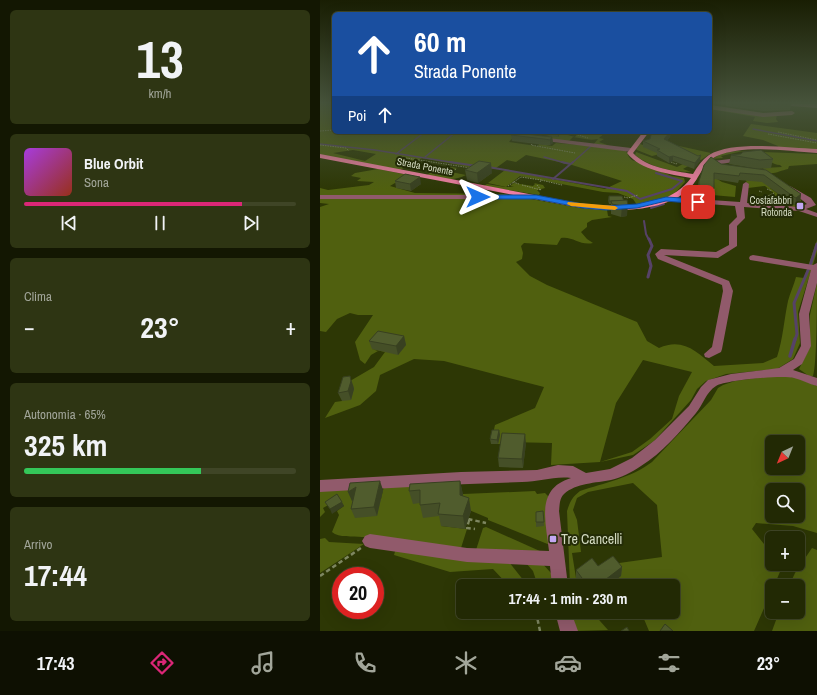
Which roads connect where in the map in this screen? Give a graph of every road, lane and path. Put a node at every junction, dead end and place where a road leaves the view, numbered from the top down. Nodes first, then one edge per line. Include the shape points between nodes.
1 (778, 132) dead end
2 (548, 134) edge
3 (574, 134) dead end
4 (644, 134) edge
5 (768, 134) dead end
6 (587, 138) dead end
7 (546, 140) junction
8 (817, 140) edge
9 (533, 141) joint
10 (817, 143) edge
11 (320, 145) edge
12 (631, 150) junction
13 (349, 151) dead end
14 (817, 151) edge
15 (575, 153) dead end
16 (320, 156) edge
17 (406, 158) dead end
18 (668, 160) edge
19 (737, 160) edge
20 (434, 161) junction
21 (682, 162) edge
22 (431, 163) dead end
23 (461, 166) junction
24 (458, 168) dead end
25 (728, 168) edge
26 (475, 169) edge
27 (456, 170) dead end
28 (451, 173) dead end
29 (696, 177) junction
30 (513, 182) junction
31 (518, 184) dead end
32 (746, 184) dead end
33 (783, 184) edge
34 (522, 185) dead end
35 (537, 185) dead end
36 (562, 185) dead end
37 (505, 187) dead end
38 (532, 187) junction
39 (530, 189) dead end
40 (714, 189) edge
41 (767, 189) dead end
42 (760, 191) dead end
43 (772, 191) dead end
44 (681, 192) junction
45 (762, 192) dead end
46 (774, 193) dead end
47 (638, 195) dead end
48 (320, 197) edge
49 (536, 197) junction
50 (624, 197) edge
51 (666, 199) junction
52 (713, 199) junction
53 (785, 199) dead end
54 (741, 205) junction
55 (815, 206) edge
56 (802, 210) junction
57 (816, 216) edge
58 (753, 258) dead end
59 (817, 267) edge
60 (709, 354) dead end
61 (782, 372) junction
62 (817, 382) edge
63 (586, 479) junction
64 (320, 486) edge
65 (486, 523) dead end
66 (475, 529) dead end
67 (370, 541) joint
68 (558, 559) junction
69 (320, 576) edge
70 (559, 579) edge
71 (537, 619) edge
72 (565, 619) edge
73 (540, 631) edge
74 (569, 631) edge

1 - 8 path
2 - 7 street
3 - 6 path
4 - 12 main road
5 - 10 path
7 - 9 street
7 - 12 street
9 - 15 path via 531,145
11 - 13 path via 346,148
12 - 29 main road via 631,156 639,162
14 - 29 main road, Strada Ponente via 746,148 727,150 711,156
16 - 49 main road, Strada Ponente
17 - 20 path
18 - 21 path via 676,164
19 - 25 street via 714,163
20 - 22 path
20 - 23 path
23 - 24 path
23 - 26 path
27 - 28 path
29 - 44 main road, Strada Ponente
30 - 31 path
30 - 36 path via 520,176
30 - 37 path
32 - 54 street
33 - 55 street
34 - 38 path
35 - 38 path via 542,190
38 - 39 path
40 - 52 path
41 - 43 path
42 - 45 path
44 - 51 main road, Strada Ponente
44 - 52 street
46 - 53 path via 766,197
47 - 50 path
48 - 49 street
49 - 51 main road, Strada Ponente via 583,206 611,208 637,206
51 - 52 street
52 - 54 street
54 - 56 street
54 - 60 street via 741,218 733,225 733,246 718,255 670,252 659,254 726,283 728,291 717,349
55 - 56 street via 803,206
56 - 57 street
58 - 59 street
59 - 61 street via 804,314 806,346 798,361
61 - 62 street
61 - 63 street via 712,383 704,390 693,409 660,444 637,462 612,474
63 - 64 street via 573,472 558,471 537,476
63 - 68 street via 559,490 553,499
65 - 66 path via 469,520 467,528
67 - 68 street via 467,555
67 - 69 path
68 - 70 street
71 - 73 path
72 - 74 street

